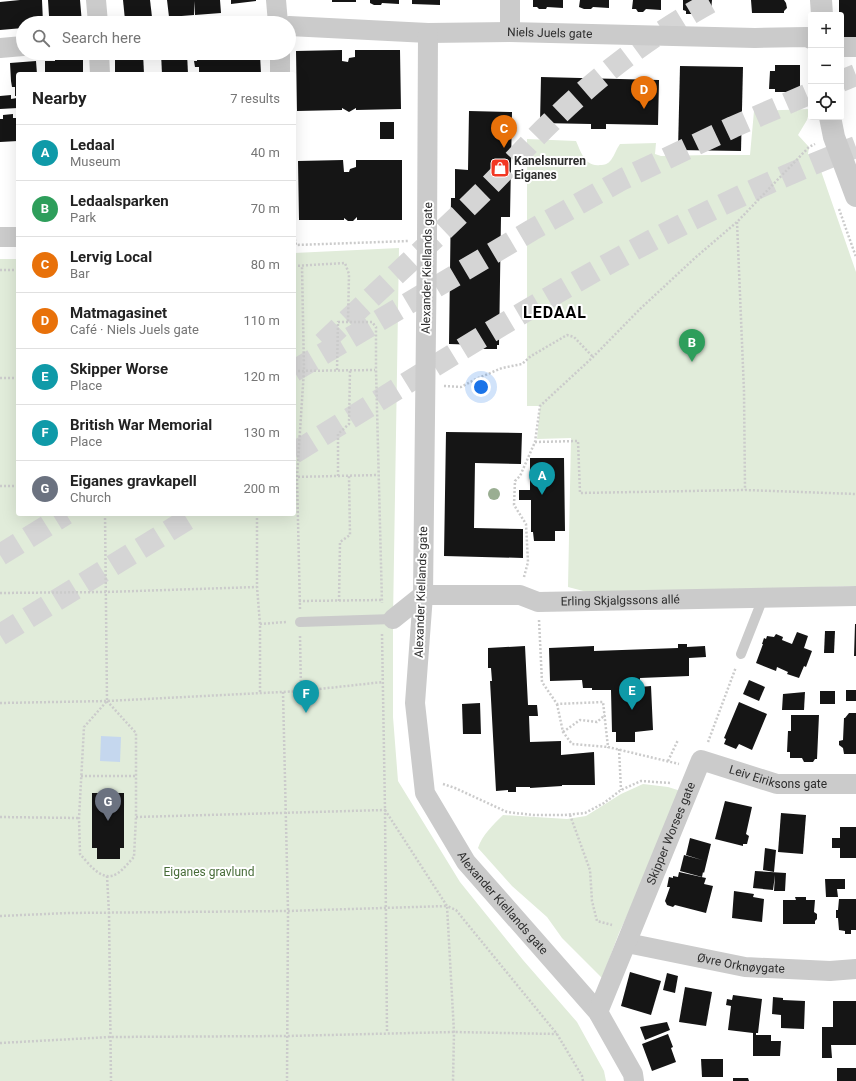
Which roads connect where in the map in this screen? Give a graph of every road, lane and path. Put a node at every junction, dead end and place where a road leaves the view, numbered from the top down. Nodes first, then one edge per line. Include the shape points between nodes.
1 (96, 0) edge
2 (276, 0) edge
3 (510, 0) edge
4 (821, 0) edge
5 (822, 12) edge
6 (97, 16) edge
7 (277, 16) edge
8 (296, 26) edge
9 (510, 32) junction
10 (428, 33) junction
11 (808, 38) edge
12 (16, 47) edge
13 (0, 48) edge
14 (99, 60) edge
15 (280, 60) edge
16 (100, 72) edge
17 (280, 72) edge
18 (832, 127) edge
19 (856, 196) edge
20 (737, 222) junction
21 (16, 237) edge
22 (0, 238) edge
23 (427, 240) junction
24 (296, 245) edge
25 (296, 266) edge
26 (302, 266) junction
27 (0, 270) edge
28 (16, 270) edge
29 (348, 322) junction
30 (593, 357) junction
31 (296, 370) edge
32 (304, 370) junction
33 (337, 370) junction
34 (350, 370) junction
35 (0, 378) edge
36 (16, 378) edge
37 (425, 384) junction
38 (535, 442) junction
39 (378, 475) dead end
40 (338, 476) junction
41 (350, 476) junction
42 (296, 477) edge
43 (0, 486) edge
44 (16, 486) edge
45 (744, 490) junction
46 (856, 494) edge
47 (105, 516) edge
48 (257, 516) edge
49 (257, 587) junction
50 (106, 592) junction
51 (0, 593) edge
52 (423, 596) junction
53 (856, 596) edge
54 (529, 598) junction
55 (763, 598) junction
56 (382, 600) dead end
57 (299, 601) junction
58 (340, 601) junction
59 (393, 618) joint
60 (300, 622) junction
61 (260, 624) junction
62 (741, 654) joint
63 (383, 682) dead end
64 (301, 691) junction
65 (283, 692) junction
66 (260, 693) junction
67 (107, 701) junction
68 (0, 703) edge
69 (557, 704) junction
70 (605, 715) junction
71 (563, 732) junction
72 (678, 740) dead end
73 (608, 746) junction
74 (618, 749) junction
75 (668, 761) junction
76 (696, 772) junction
77 (81, 776) junction
78 (136, 776) junction
79 (424, 778) junction
80 (856, 784) edge
81 (621, 790) junction
82 (285, 813) junction
83 (570, 815) junction
84 (0, 817) edge
85 (136, 817) junction
86 (79, 818) junction
87 (107, 876) junction
88 (386, 908) junction
89 (288, 911) junction
90 (109, 913) junction
91 (0, 916) edge
92 (629, 937) junction
93 (856, 969) edge
94 (598, 1012) junction
95 (454, 1032) junction
96 (387, 1034) junction
97 (557, 1034) dead end
98 (287, 1036) junction
99 (110, 1037) junction
100 (0, 1043) edge
101 (111, 1081) edge
102 (287, 1081) edge
103 (453, 1081) edge
104 (634, 1081) edge

1 - 6 street
2 - 7 street
3 - 9 street
4 - 5 street
8 - 10 street, Niels Juels gate
9 - 10 street, Niels Juels gate
9 - 11 street, Niels Juels gate
10 - 23 street, Alexander Kiellands gate
12 - 13 street
14 - 16 street
15 - 17 street
18 - 19 street
18 - 20 path via 818,142 809,147
20 - 30 path via 640,309
20 - 45 path via 744,391
21 - 22 street
23 - 24 path
23 - 37 street, Alexander Kiellands gate
25 - 26 path
26 - 29 path via 342,263 349,271
26 - 32 path
27 - 28 path
29 - 33 path via 338,322
29 - 34 path via 372,322 376,327 376,370
30 - 37 path via 574,337 567,335 522,364 502,368 461,387
30 - 38 path via 540,406
31 - 32 path
32 - 33 path
32 - 42 path
33 - 34 path
34 - 40 path via 349,424 338,434
35 - 36 path
37 - 52 street, Alexander Kiellands gate
38 - 45 path via 578,441 580,493
38 - 54 path via 520,476 515,481 514,505 526,524
39 - 41 path
40 - 41 path
40 - 42 path
41 - 58 path via 350,536 340,542
42 - 57 path
43 - 44 path
45 - 46 path
47 - 50 path
48 - 49 path
49 - 50 path
49 - 61 path
50 - 51 path
50 - 67 path
52 - 54 street, Erling Skjalgssons allé
52 - 59 street
52 - 79 street, Alexander Kiellands gate via 415,703
53 - 55 street, Erling Skjalgssons allé
54 - 55 street, Erling Skjalgssons allé
54 - 69 path via 542,682
55 - 62 lane
56 - 58 path
57 - 58 path
57 - 60 path
59 - 60 lane
60 - 61 path
60 - 64 path
61 - 66 path
62 - 76 path
63 - 64 path
64 - 65 path
65 - 66 path
65 - 82 path
66 - 67 path
67 - 68 path
67 - 77 path via 84,727
67 - 78 path via 136,733
69 - 70 path via 603,702
69 - 71 path
70 - 71 path via 597,722 580,720
70 - 73 path
71 - 73 path via 572,744
72 - 75 path
73 - 74 path
74 - 75 path
74 - 81 path
75 - 76 path
76 - 80 street, Leiv Eiriksons gate via 777,784
76 - 81 path via 661,782 641,781
76 - 92 street, Skipper Worses gate
77 - 78 path
77 - 86 path
78 - 85 path
79 - 83 path via 455,788 507,812
79 - 94 street, Alexander Kiellands gate via 425,792 466,862
81 - 83 path via 585,813
82 - 85 path
82 - 88 path via 385,810
82 - 89 path
83 - 92 path via 590,870 592,901 597,921
84 - 86 path
85 - 87 path via 134,857 117,874
86 - 87 path via 80,854 97,872
87 - 90 path
88 - 89 path
88 - 95 path via 447,906
88 - 96 path
89 - 90 path
89 - 98 path
90 - 91 path
90 - 99 path
92 - 93 street, Øvre Orknøygate via 745,967 830,971
92 - 94 street, Skipper Worses gate
94 - 104 street, Alexander Kiellands gate via 633,1074
95 - 96 path
95 - 97 path
95 - 103 path
96 - 98 path
98 - 99 path
98 - 102 path
99 - 100 path
99 - 101 path

